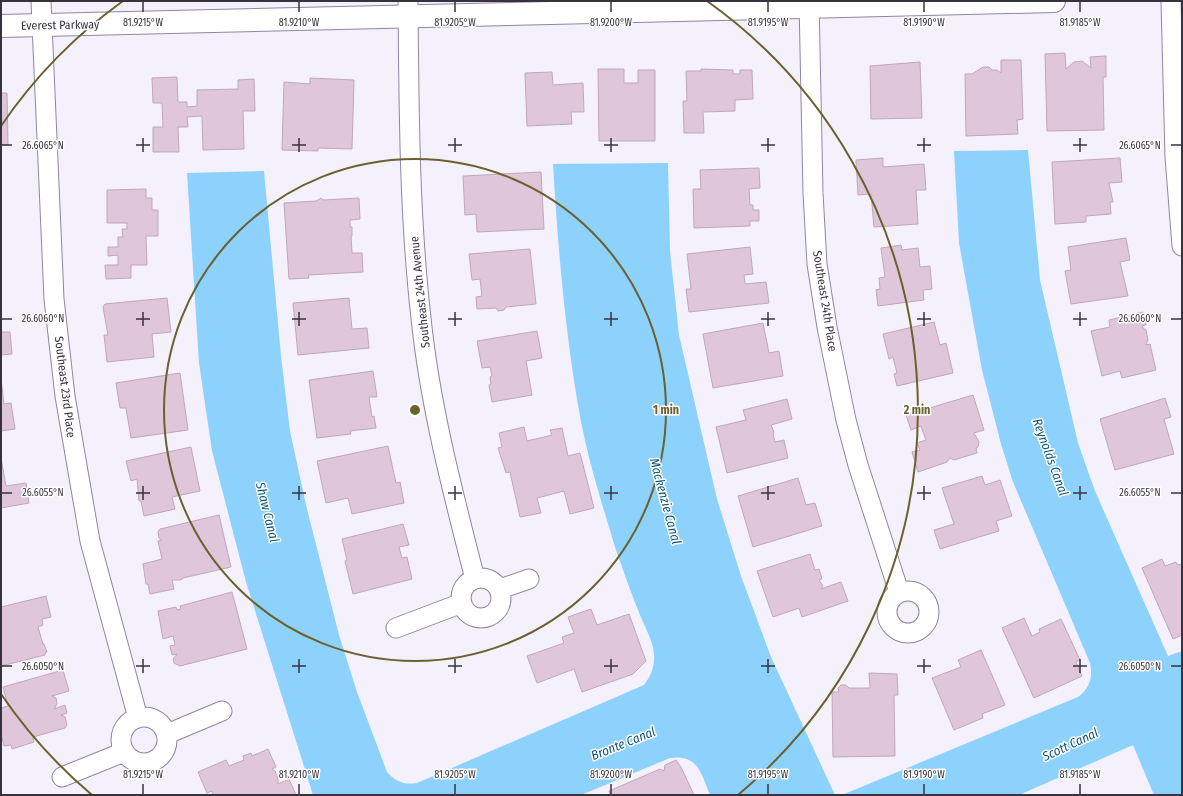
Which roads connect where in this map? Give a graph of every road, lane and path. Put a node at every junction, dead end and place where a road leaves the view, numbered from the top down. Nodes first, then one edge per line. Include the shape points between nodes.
1 (41, 1) edge
2 (1054, 1) edge
3 (1171, 1) edge
4 (809, 4) edge
5 (408, 9) edge
6 (1, 26) edge
7 (42, 26) junction
8 (1182, 246) edge
9 (475, 579) junction
10 (529, 579) dead end
11 (500, 589) junction
12 (899, 592) dead end
13 (462, 603) junction
14 (396, 628) dead end
15 (222, 711) dead end
16 (138, 718) junction
17 (167, 734) junction
18 (124, 752) junction
19 (62, 777) dead end

1 - 7 street, Southeast 23rd Place
2 - 4 street, Everest Parkway
3 - 8 street via 1176,157
4 - 5 street, Everest Parkway
4 - 12 street, Southeast 24th Place via 817,264 846,420
5 - 7 street, Everest Parkway
5 - 9 street, Southeast 24th Avenue via 411,196 421,319 434,406
6 - 7 street, Everest Parkway
7 - 16 street, Southeast 23rd Place via 54,299 65,396 90,541
9 - 11 street via 492,580
9 - 13 street via 469,581 462,591
10 - 11 street
11 - 13 street via 500,607 486,618 468,613
13 - 14 street
15 - 17 street
16 - 17 street via 152,718 159,722
16 - 18 street via 131,721 122,732
17 - 18 street via 166,749 157,760 150,763 135,762
18 - 19 street

